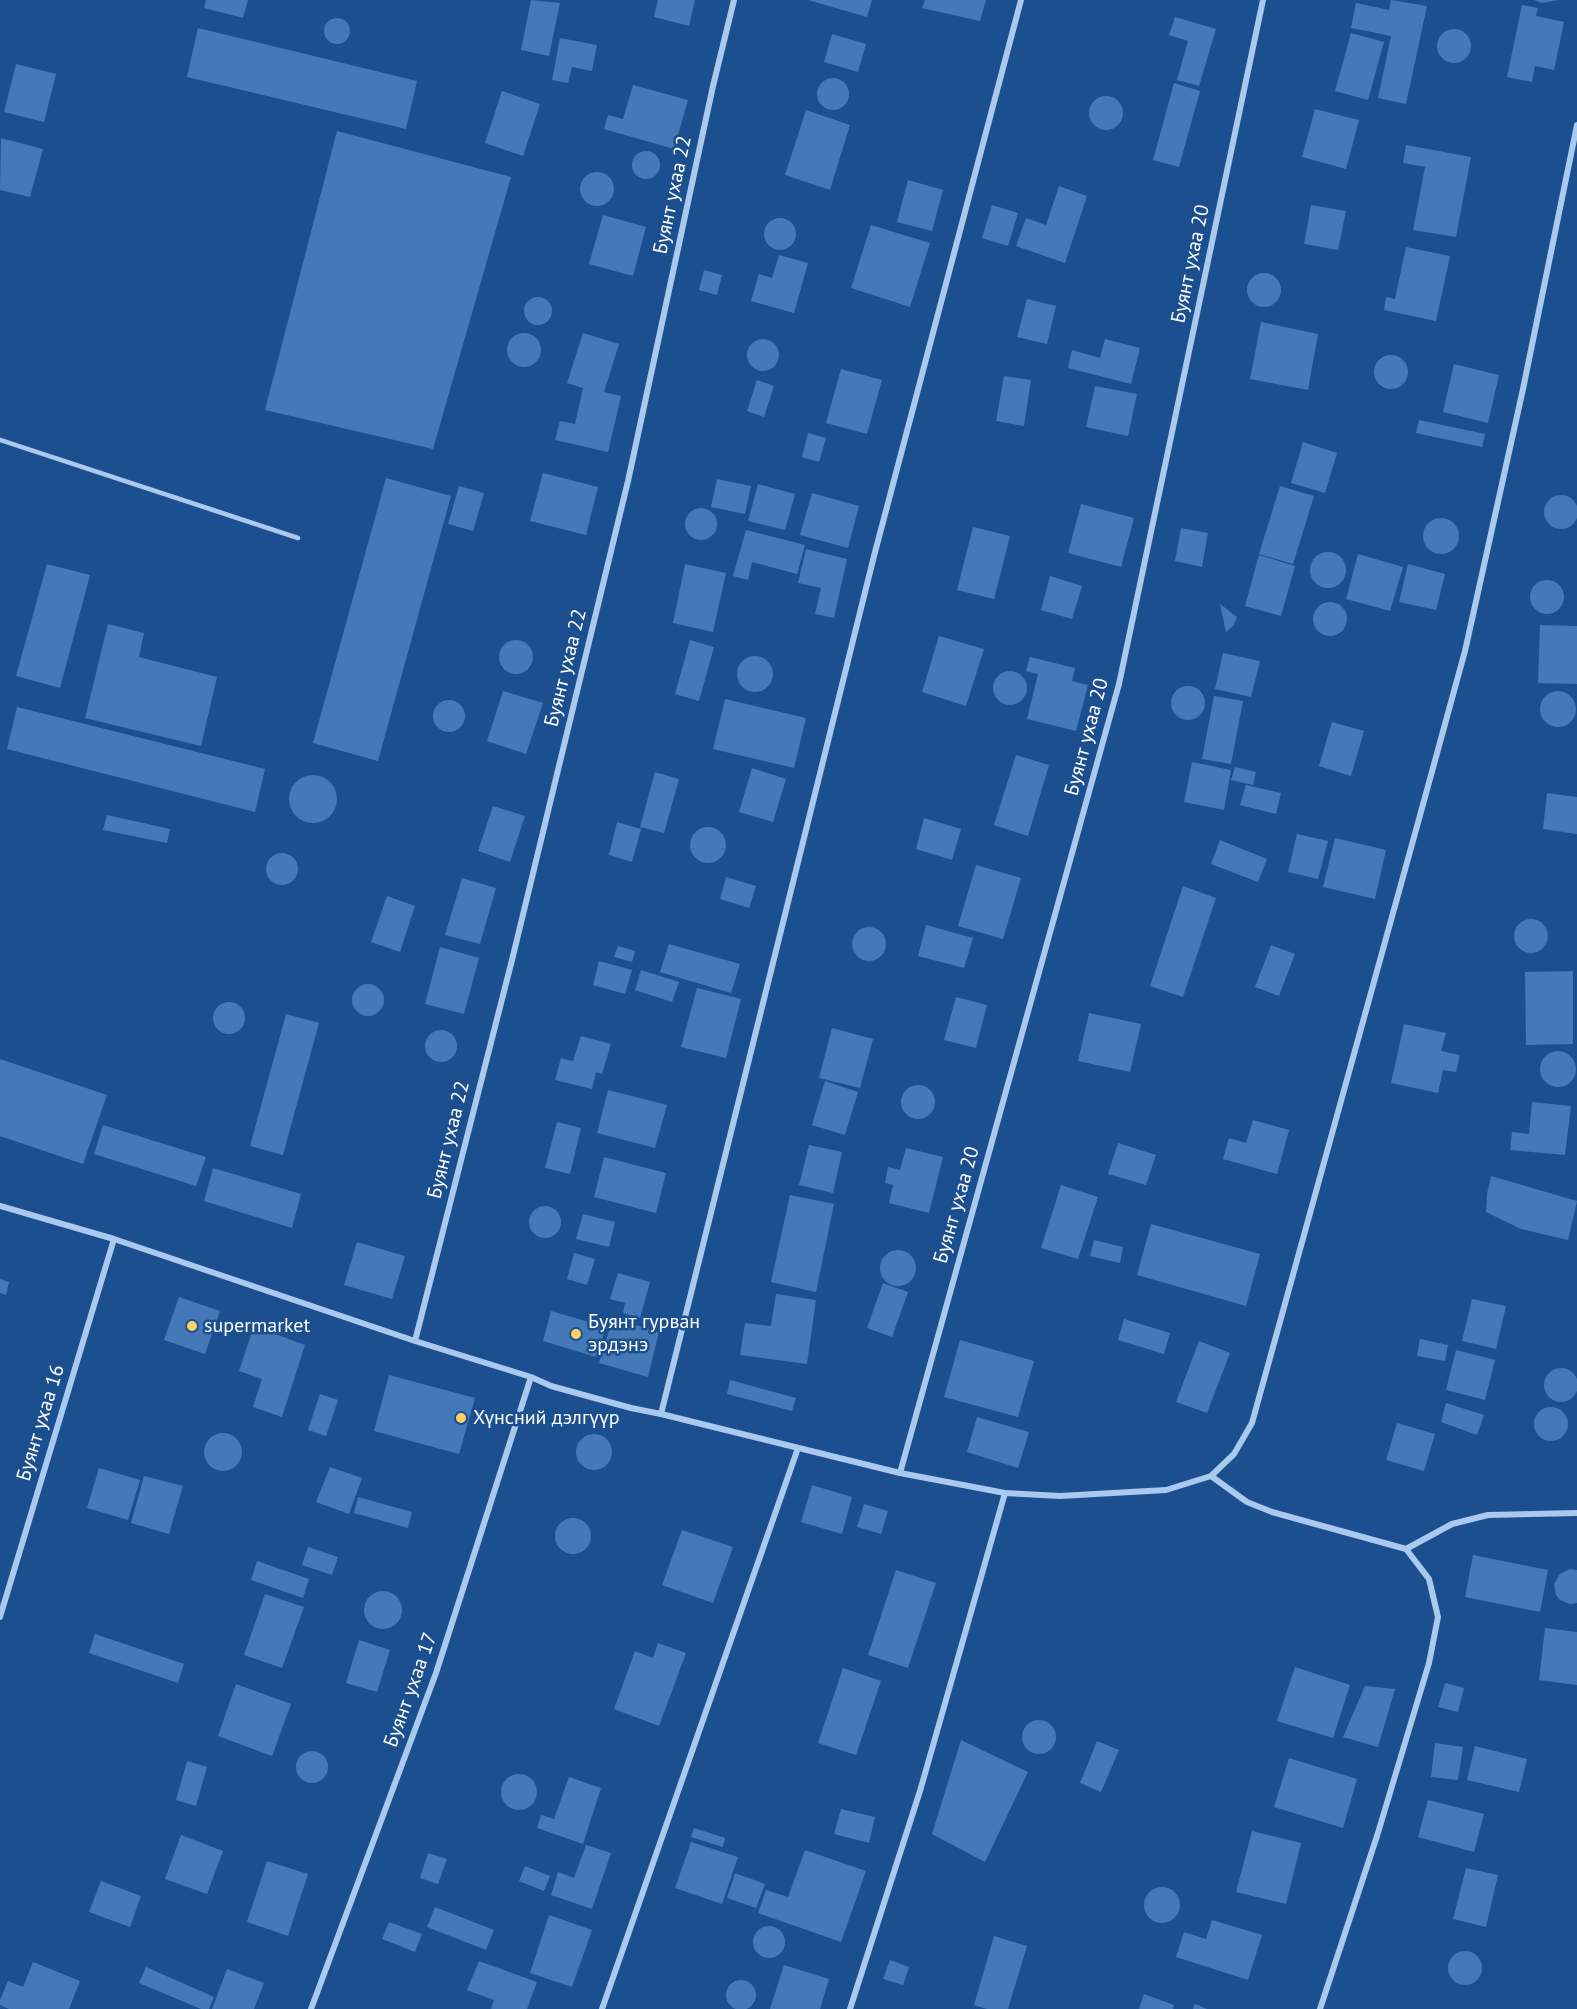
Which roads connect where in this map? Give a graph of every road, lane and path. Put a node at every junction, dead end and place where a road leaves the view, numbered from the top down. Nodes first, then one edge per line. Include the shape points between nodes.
1 (734, 0) edge
2 (1021, 0) edge
3 (1263, 0) edge
4 (1577, 125) edge
5 (0, 440) edge
6 (298, 538) dead end
7 (0, 1206) edge
8 (114, 1239) junction
9 (415, 1341) junction
10 (531, 1377) junction
11 (661, 1414) junction
12 (798, 1448) junction
13 (900, 1473) junction
14 (1210, 1476) junction
15 (1005, 1493) junction
16 (1577, 1513) edge
17 (1406, 1549) junction
18 (0, 1617) edge
19 (311, 2009) edge
20 (602, 2009) edge
21 (850, 2009) edge
22 (1320, 2009) edge

1 - 9 street, Буянт ухаа 22 via 622,504
2 - 11 street via 874,556
3 - 13 street, Буянт ухаа 20 via 1119,684
4 - 14 street via 1478,594 1432,774 1252,1423 1234,1454
5 - 6 lane
7 - 8 street
8 - 9 street
8 - 18 street, Буянт ухаа 16
9 - 10 street
10 - 11 street via 551,1386
10 - 19 street, Буянт ухаа 17 via 436,1673
11 - 12 street
12 - 13 street
12 - 20 street
13 - 15 street
14 - 15 street via 1166,1490 1060,1496
14 - 17 street via 1247,1502 1272,1512
15 - 21 street via 920,1791
16 - 17 street via 1488,1515 1452,1524
17 - 22 street via 1429,1579 1438,1617 1430,1664

